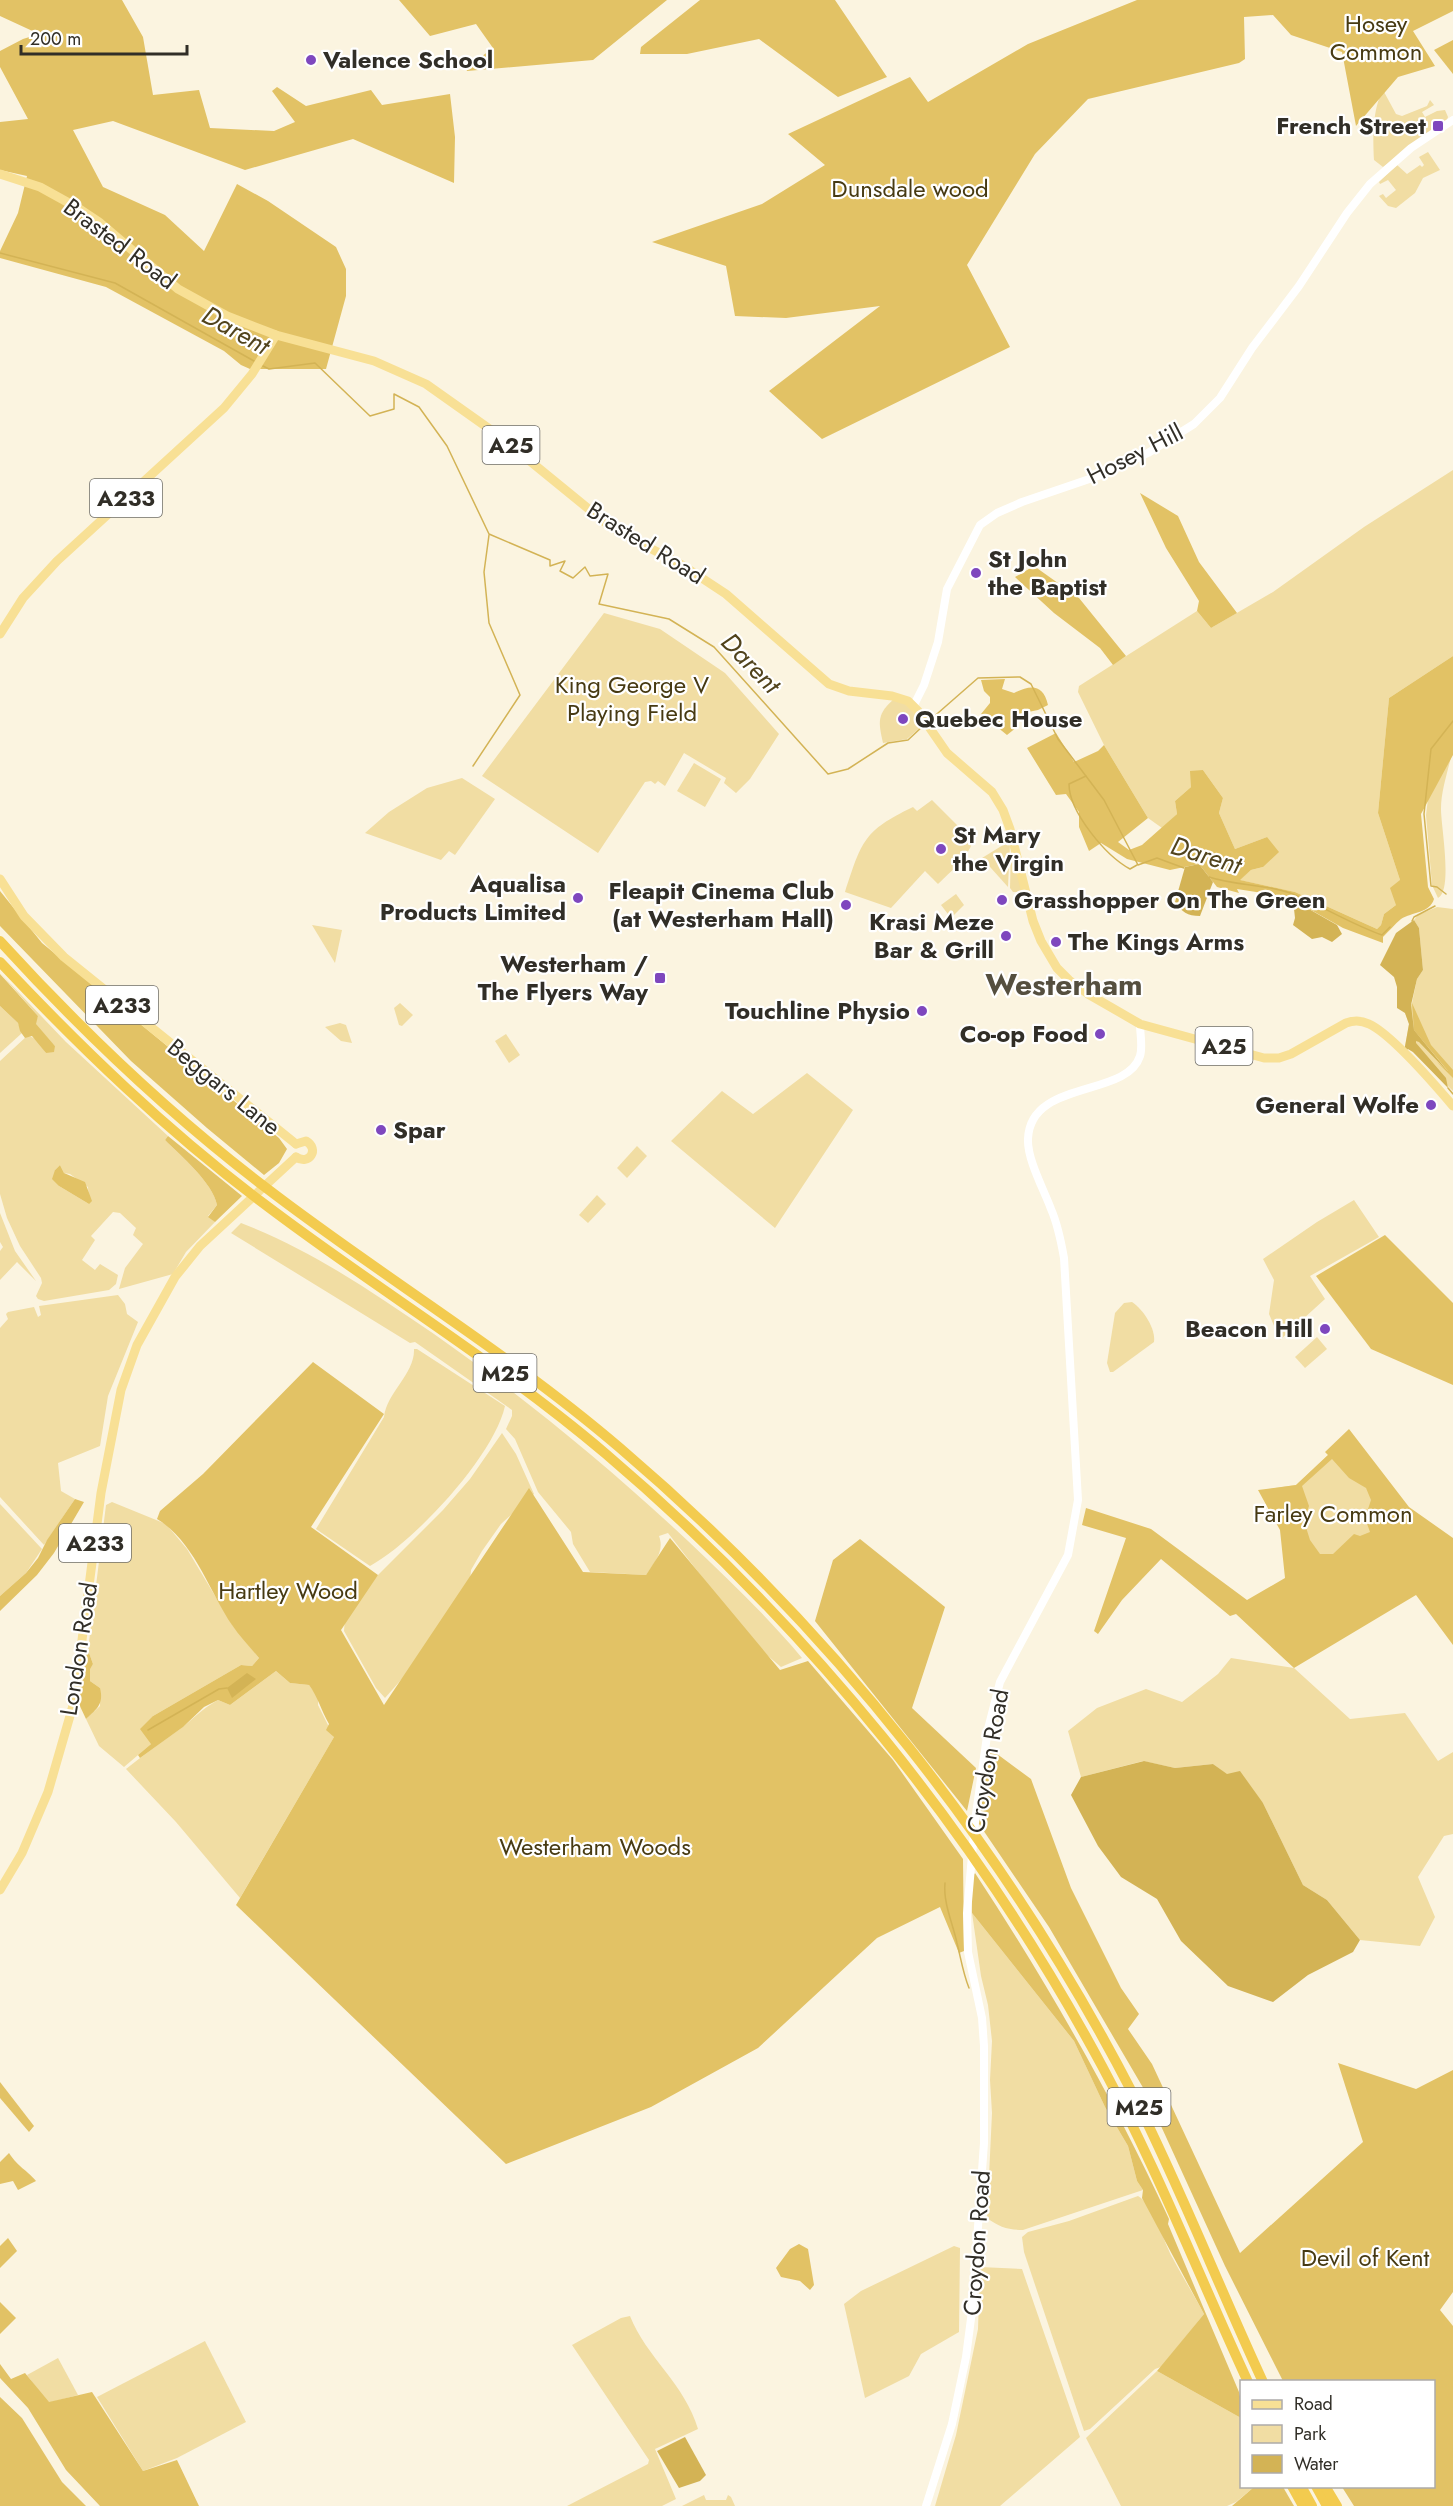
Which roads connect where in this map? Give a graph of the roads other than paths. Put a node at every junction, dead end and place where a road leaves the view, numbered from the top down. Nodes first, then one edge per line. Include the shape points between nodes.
1 (1453, 120) edge
2 (0, 174) edge
3 (276, 335) junction
4 (0, 634) edge
5 (914, 705) junction
6 (0, 879) edge
7 (0, 941) edge
8 (0, 962) edge
9 (1140, 1024) junction
10 (1453, 1106) edge
11 (296, 1144) junction
12 (296, 1157) junction
13 (0, 1890) edge
14 (1228, 2337) junction
15 (1241, 2380) edge
16 (1247, 2380) edge
17 (1262, 2380) edge
18 (1293, 2488) edge
19 (1302, 2488) edge
20 (1317, 2488) edge
21 (1326, 2488) edge
22 (926, 2506) edge
23 (1303, 2506) edge
24 (1311, 2506) edge
25 (1327, 2506) edge
26 (1337, 2506) edge

1 - 5 main road, Hosey Hill via 1418,143 1370,184 1220,398 1194,424 1148,453 1104,474 1025,501 980,525 947,589 938,642
2 - 3 main road, Brasted Road / A25 via 40,187 89,215 189,296 226,316
3 - 4 main road, A233 via 259,364 213,419 46,572
3 - 5 main road, Brasted Road / A25 via 374,361 426,384 498,435 612,528 682,565 726,594 829,684 849,691 901,698
5 - 9 main road, A25 via 946,753 984,784 999,804 1010,828 1034,921 1057,968 1088,994
6 - 11 main road, Beggars Lane / A233 via 33,926 64,957
7 - 17 highway, M25 via 98,1043 203,1138 315,1224 531,1376 599,1430 750,1568 835,1659 892,1726 985,1849 1062,1968 1126,2081 1173,2177
8 - 14 highway, M25 via 98,1063 206,1158 532,1394 660,1502 753,1590 826,1670 890,1745 959,1838 1046,1968 1104,2070 1169,2202
9 - 10 main road, A25 via 1271,1058 1291,1054 1350,1022 1364,1022 1385,1036
9 - 22 main road, Croydon Road via 1140,1056 1132,1069 1046,1106 1032,1122 1028,1138 1062,1250 1078,1500 1068,1555 1000,1682 988,1729 967,1913 968,1952 984,2046 984,2143 972,2311 952,2424
11 - 12 main road
11 - 12 main road via 308,1142 313,1150 307,1160
12 - 13 main road, London Road / A233 via 200,1246 171,1284 137,1345 121,1390 101,1493 74,1702 48,1792 22,1853
14 - 15 highway, M25
14 - 16 highway, M25
18 - 23 highway
19 - 24 highway
20 - 25 highway
21 - 26 highway

